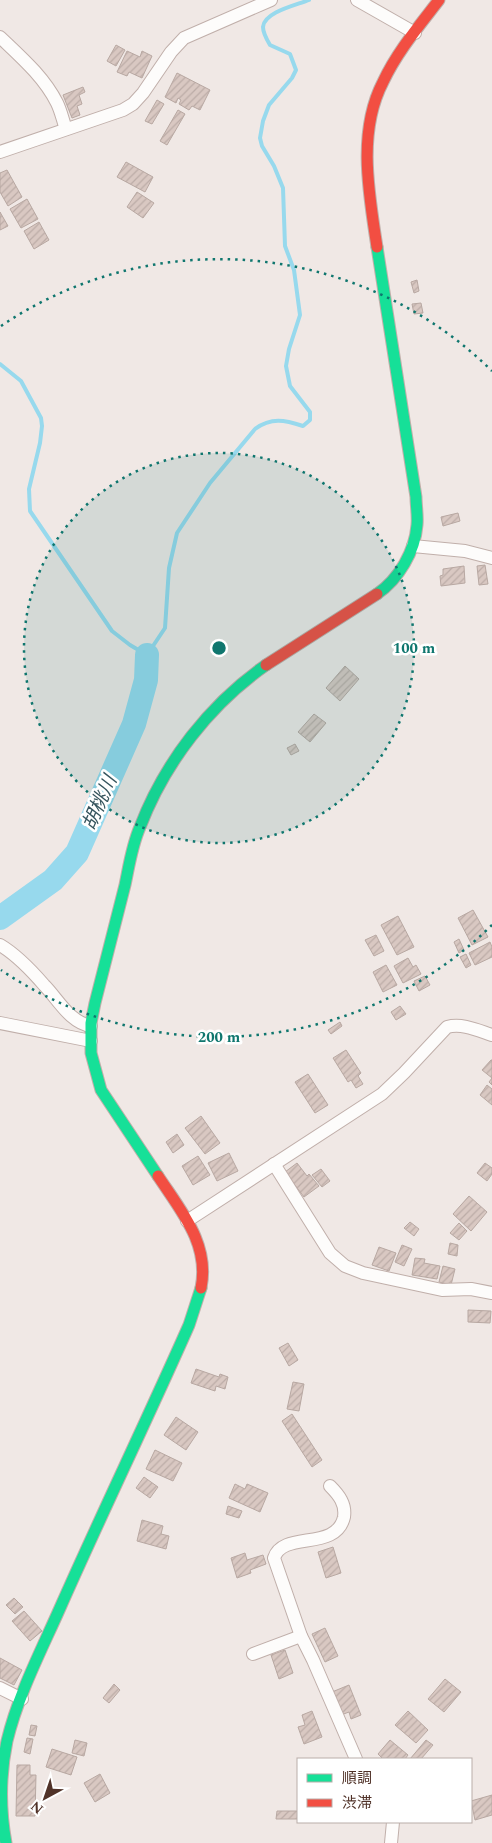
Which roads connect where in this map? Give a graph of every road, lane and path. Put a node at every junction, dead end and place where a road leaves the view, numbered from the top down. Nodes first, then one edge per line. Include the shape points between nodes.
1 (271, 0) edge
2 (357, 0) edge
3 (439, 0) edge
4 (415, 33) junction
5 (0, 37) edge
6 (66, 129) junction
7 (0, 152) edge
8 (412, 546) junction
9 (492, 558) edge
10 (0, 945) edge
11 (0, 1022) edge
12 (91, 1026) junction
13 (492, 1035) edge
14 (91, 1041) junction
15 (274, 1164) junction
16 (187, 1221) junction
17 (492, 1293) edge
18 (330, 1486) dead end
19 (301, 1636) junction
20 (253, 1654) dead end
21 (0, 1688) edge
22 (22, 1699) junction
23 (356, 1758) edge
24 (393, 1823) edge
25 (6, 1843) edge
26 (392, 1843) edge

1 - 6 street via 184,38 133,104
2 - 4 street
3 - 4 street
4 - 8 street via 378,93 367,163 369,194 416,498 417,525
5 - 6 street via 29,64 45,85 57,103
6 - 7 street
8 - 9 street
8 - 12 street via 403,567 389,586 243,680 181,749 140,828
10 - 12 street via 24,963 72,1016
11 - 14 street
12 - 14 street
13 - 15 street via 464,1026 447,1028 382,1094
14 - 16 street via 101,1090
15 - 16 street
15 - 17 street via 330,1254 345,1266 442,1290 464,1288
16 - 22 street via 198,1242 204,1267 197,1305 73,1576
18 - 19 street via 343,1504 344,1515 339,1527 332,1535 282,1546 274,1558
19 - 20 street
19 - 23 street
21 - 22 street
22 - 25 street via 4,1755 1,1795
24 - 26 street

